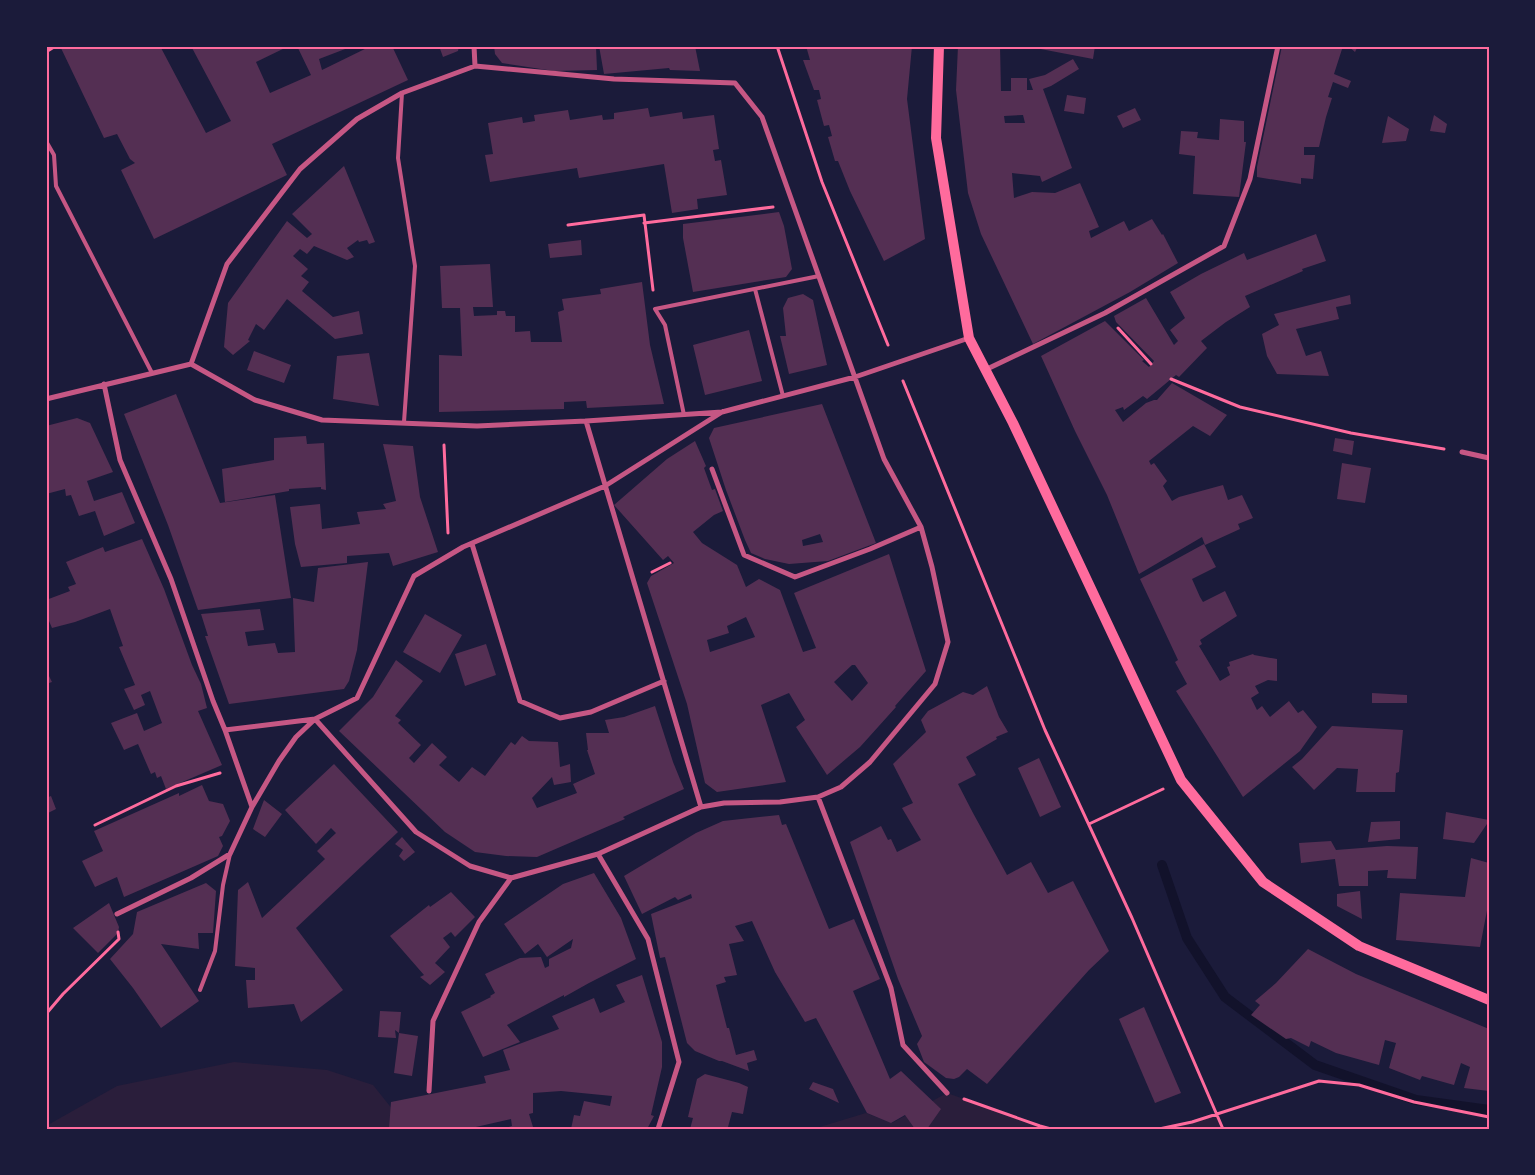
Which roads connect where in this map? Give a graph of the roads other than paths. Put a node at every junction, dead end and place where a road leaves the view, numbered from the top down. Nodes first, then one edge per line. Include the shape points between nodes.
1 (474, 46) edge
2 (939, 46) edge
3 (1278, 46) edge
4 (475, 66) junction
5 (402, 93) junction
6 (46, 141) edge
7 (819, 276) junction
8 (755, 289) junction
9 (969, 338) junction
10 (190, 364) junction
11 (985, 370) junction
12 (152, 373) junction
13 (855, 377) junction
14 (104, 384) junction
15 (783, 396) junction
16 (46, 398) edge
17 (722, 412) junction
18 (684, 415) junction
19 (586, 421) junction
20 (404, 422) junction
21 (1462, 452) road end
22 (1489, 458) edge
23 (712, 469) dead end
24 (605, 486) junction
25 (921, 527) junction
26 (472, 544) junction
27 (664, 681) junction
28 (314, 719) junction
29 (225, 730) junction
30 (818, 797) junction
31 (252, 807) junction
32 (701, 807) junction
33 (230, 854) junction
34 (598, 854) junction
35 (511, 878) junction
36 (118, 914) road end
37 (200, 990) dead end
38 (1489, 1000) edge
39 (429, 1091) dead end
40 (947, 1093) road end
41 (658, 1129) edge

1 - 4 street
2 - 9 main road via 936,138
3 - 11 street via 1250,179 1224,246 1105,313
4 - 5 street
4 - 7 street via 614,78 736,83 762,117
5 - 10 street via 357,119 300,169 226,264
5 - 20 lane via 398,158 415,266
6 - 12 lane via 54,155 56,186
7 - 8 lane
7 - 13 street
8 - 15 lane
8 - 18 lane via 655,309 665,324
9 - 11 main road
9 - 13 street
10 - 12 street
10 - 20 street via 254,400 322,420
11 - 38 main road via 1181,780 1263,882 1359,946
12 - 14 street
13 - 15 street
13 - 25 street via 884,458
14 - 16 street
14 - 29 street via 120,460 171,579
15 - 17 street
17 - 18 street
17 - 24 street
18 - 19 street
19 - 20 street via 477,426
19 - 24 street
21 - 22 street
23 - 25 street via 744,555 795,577
24 - 26 street
24 - 27 street
25 - 30 street via 948,642 935,684 870,762 840,787
26 - 27 street via 520,701 560,718 591,712
26 - 28 street via 414,576 357,698
27 - 32 street
28 - 29 street
28 - 31 street via 280,760
28 - 35 street via 416,832 470,866
29 - 31 street
30 - 32 street
30 - 40 street via 891,988 903,1045
31 - 33 street
32 - 34 street
33 - 36 street via 191,878
33 - 37 lane via 215,951
34 - 35 street
34 - 41 street via 648,939 679,1062
35 - 39 street via 479,922 432,1022

